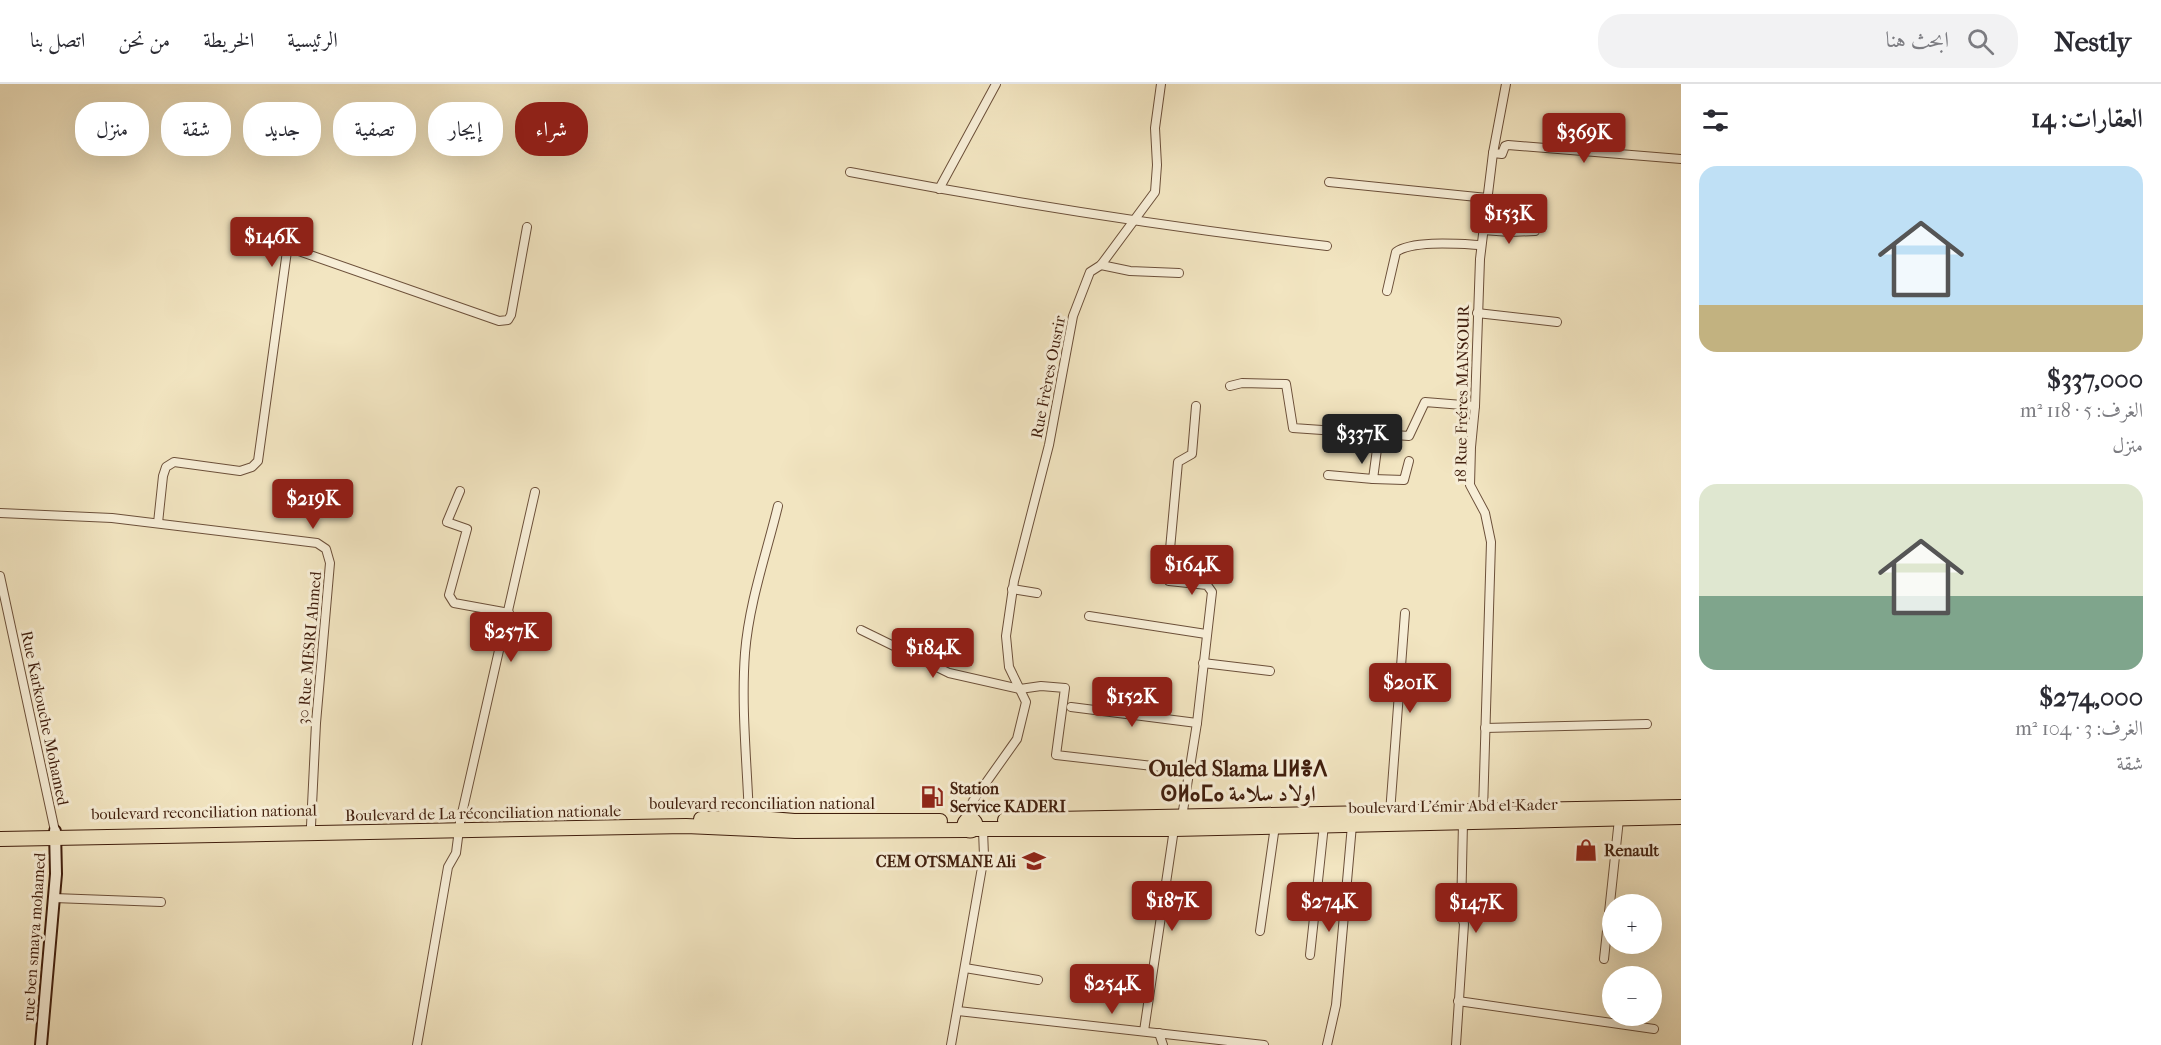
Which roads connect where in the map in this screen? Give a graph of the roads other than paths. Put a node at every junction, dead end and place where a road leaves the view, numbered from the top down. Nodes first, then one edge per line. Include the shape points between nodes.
1 (996, 84) edge
2 (1161, 84) edge
3 (1506, 84) edge
4 (1493, 153) junction
5 (1681, 159) edge
6 (850, 172) dead end
7 (1329, 182) dead end
8 (939, 189) junction
9 (1487, 198) junction
10 (1136, 221) junction
11 (527, 227) dead end
12 (1483, 230) junction
13 (1535, 231) dead end
14 (1481, 245) junction
15 (1326, 246) dead end
16 (1101, 265) junction
17 (1179, 273) dead end
18 (1387, 291) dead end
19 (1477, 313) junction
20 (1557, 322) dead end
21 (1230, 386) dead end
22 (1196, 406) dead end
23 (1474, 406) junction
24 (1379, 434) junction
25 (1409, 461) dead end
26 (1328, 475) dead end
27 (1373, 479) junction
28 (460, 491) dead end
29 (536, 492) dead end
30 (778, 506) dead end
31 (0, 513) edge
32 (158, 523) junction
33 (0, 576) edge
34 (1012, 589) junction
35 (1037, 593) dead end
36 (509, 613) junction
37 (1405, 613) dead end
38 (1089, 616) dead end
39 (861, 630) dead end
40 (1206, 634) junction
41 (1203, 663) junction
42 (1270, 671) dead end
43 (1020, 689) junction
44 (1071, 707) dead end
45 (1197, 723) junction
46 (1647, 724) dead end
47 (1485, 728) junction
48 (1188, 770) junction
49 (1681, 807) edge
50 (1483, 811) junction
51 (1390, 813) junction
52 (750, 817) junction
53 (1681, 817) edge
54 (1619, 819) junction
55 (1463, 822) junction
56 (1178, 823) junction
57 (972, 825) junction
58 (1324, 825) junction
59 (1352, 825) junction
60 (311, 826) junction
61 (460, 826) junction
62 (1275, 826) junction
63 (0, 831) edge
64 (56, 834) junction
65 (0, 839) edge
66 (54, 898) junction
67 (161, 902) dead end
68 (1260, 931) dead end
69 (1310, 955) dead end
70 (1604, 959) dead end
71 (965, 968) junction
72 (1038, 980) dead end
73 (1458, 1001) junction
74 (958, 1011) junction
75 (1654, 1029) dead end
76 (1144, 1031) junction
77 (1160, 1033) junction
78 (41, 1045) edge
79 (417, 1045) edge
80 (951, 1045) edge
81 (1163, 1045) edge
82 (1263, 1045) edge
83 (1328, 1045) edge
84 (1456, 1045) edge

1 - 8 street
2 - 10 street, Rue Frères Ousrir via 1155,128 1155,192
3 - 4 street, 18 Rue Fréres MANSOUR
4 - 5 street via 1502,154 1508,145
4 - 9 street, 18 Rue Fréres MANSOUR
6 - 8 street
7 - 9 street
8 - 10 street
9 - 12 street, 18 Rue Fréres MANSOUR
10 - 15 street
10 - 16 street, Rue Frères Ousrir
11 - 32 street via 511,315 508,320 499,321 293,249 287,251 258,461 240,471 174,462 166,467 163,476
12 - 13 street
12 - 14 street, 18 Rue Fréres MANSOUR
14 - 18 street via 1433,244 1401,249 1396,252
14 - 19 street, 18 Rue Fréres MANSOUR
16 - 17 street via 1130,271
16 - 34 street, Rue Frères Ousrir via 1090,272 1073,316 1048,445
19 - 20 street
19 - 23 street, 18 Rue Fréres MANSOUR
21 - 24 street via 1286,384 1293,428
22 - 40 street via 1192,454 1179,462 1168,571 1169,581 1207,585 1212,592
23 - 24 street via 1425,402 1409,436
23 - 47 street, 18 Rue Fréres MANSOUR via 1470,485 1485,513 1491,542
24 - 27 street
25 - 27 street via 1404,480
26 - 27 street
28 - 36 street via 447,522 467,529 449,595 454,603
29 - 36 street
30 - 52 street via 752,605 745,653
31 - 32 street, 30 Rue MESRI Ahmed
32 - 60 street, 30 Rue MESRI Ahmed via 317,543 326,549 330,563
33 - 64 street, Rue Karkouche Mohamed
34 - 35 street
34 - 43 street, Rue Frères Ousrir via 1005,636 1010,667
36 - 61 street
37 - 51 street
38 - 40 street
39 - 43 street via 949,672
40 - 41 street
41 - 42 street
41 - 45 street
43 - 48 street via 1065,688 1056,755
43 - 57 street, Rue Frères Ousrir via 1026,702 1017,739 973,801
44 - 45 street
45 - 48 street
46 - 47 street
47 - 50 street, 18 Rue Fréres MANSOUR
48 - 56 street
49 - 50 highway
50 - 51 highway
51 - 56 highway
52 - 57 highway, boulevard reconciliation national
52 - 61 highway, boulevard reconciliation national
53 - 54 highway, boulevard L'émir Abd el-Kader
54 - 55 highway, boulevard L'émir Abd el-Kader
54 - 70 street
55 - 59 highway, boulevard L'émir Abd el-Kader
55 - 73 street via 1464,924
56 - 57 highway
56 - 62 highway, boulevard L'émir Abd el-Kader
56 - 76 street
57 - 61 highway, Boulevard de La réconciliation nationale via 795,831 686,826
57 - 71 street, Rue Frères Ousrir via 984,856
58 - 59 highway, boulevard L'émir Abd el-Kader
58 - 62 highway, boulevard L'émir Abd el-Kader
58 - 69 street
59 - 83 street
60 - 61 highway, boulevard reconciliation national
60 - 64 highway, boulevard reconciliation national
61 - 64 highway, Boulevard de La réconciliation nationale
61 - 79 street via 456,853 448,867
62 - 68 street
63 - 64 highway, Boulevard de La réconciliation nationale
64 - 65 highway, Boulevard de La réconciliation nationale
64 - 66 street, rue ben smaya mohamed
66 - 67 street
66 - 78 street, rue ben smaya mohamed
71 - 72 street
71 - 74 street, Rue Frères Ousrir
73 - 75 street
73 - 84 street
74 - 76 street
74 - 80 street, Rue Frères Ousrir
76 - 77 street
77 - 81 street
77 - 82 street

